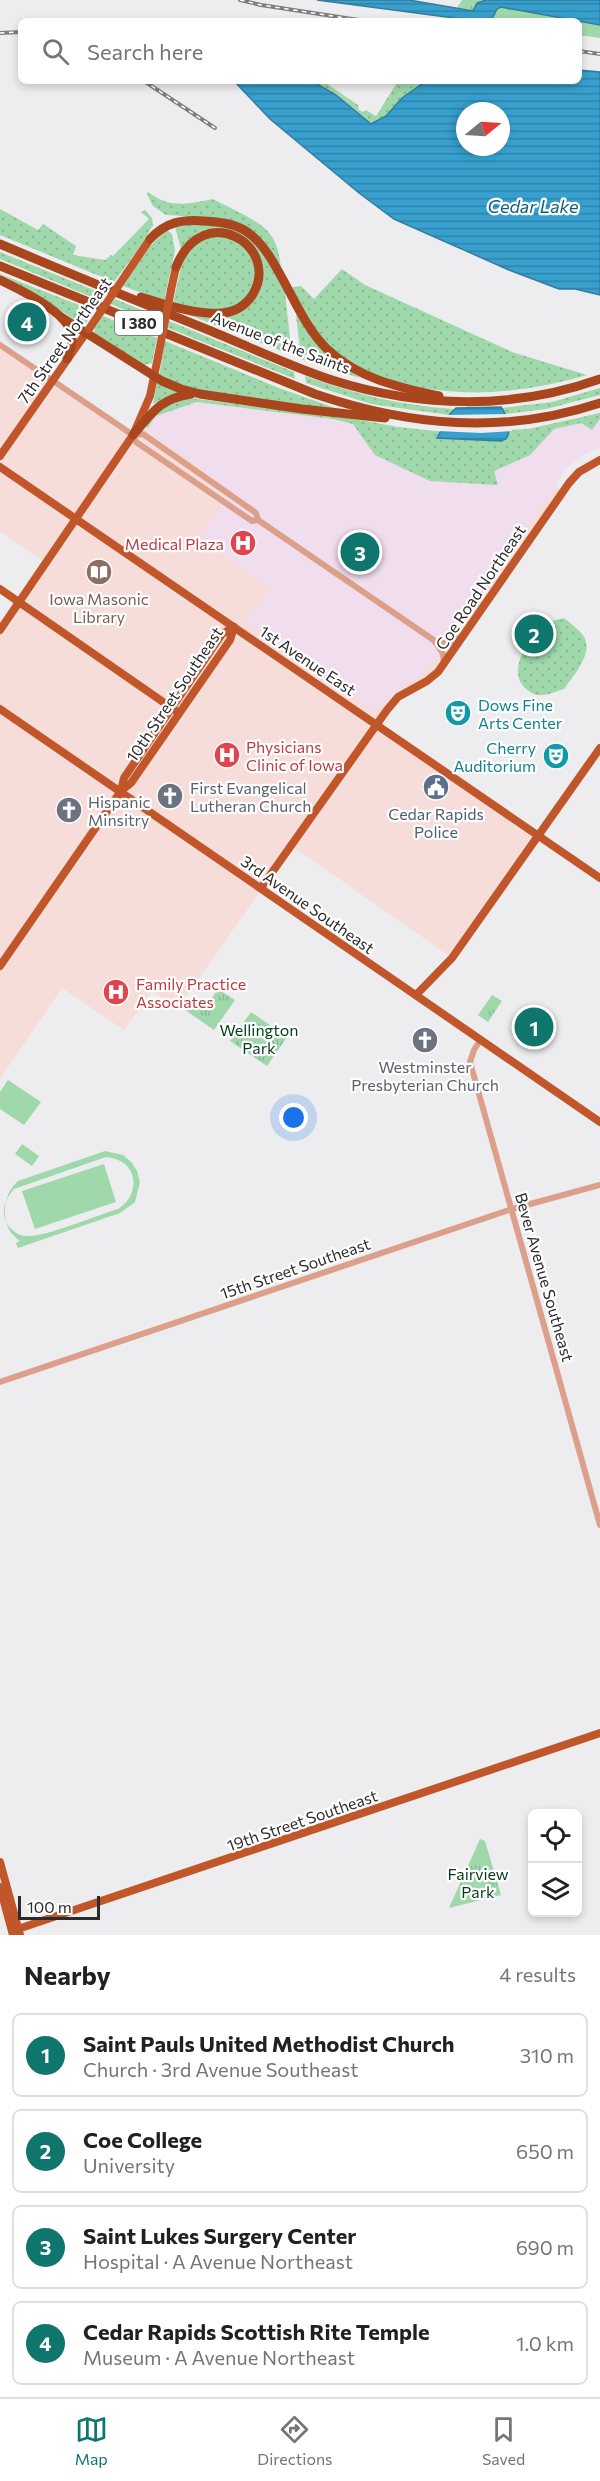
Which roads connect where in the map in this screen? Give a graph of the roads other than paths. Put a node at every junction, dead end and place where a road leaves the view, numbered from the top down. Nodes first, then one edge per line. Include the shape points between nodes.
1 (150, 239) joint
2 (0, 244) edge
3 (0, 266) edge
4 (176, 267) joint
5 (82, 279) junction
6 (0, 280) edge
7 (61, 317) junction
8 (87, 331) junction
9 (0, 345) edge
10 (67, 359) junction
11 (155, 377) junction
12 (52, 380) junction
13 (600, 380) edge
14 (200, 394) junction
15 (456, 402) junction
16 (600, 403) edge
17 (426, 421) junction
18 (133, 435) junction
19 (0, 456) edge
20 (600, 460) edge
21 (0, 467) edge
22 (76, 519) junction
23 (258, 520) junction
24 (0, 589) edge
25 (19, 602) junction
26 (234, 627) junction
27 (0, 630) edge
28 (463, 635) junction
29 (435, 641) junction
30 (444, 664) junction
31 (172, 707) junction
32 (0, 709) edge
33 (179, 712) junction
34 (376, 723) junction
35 (600, 748) edge
36 (121, 791) junction
37 (538, 836) junction
38 (600, 878) edge
39 (261, 888) junction
40 (0, 966) edge
41 (416, 995) junction
42 (481, 1039) junction
43 (600, 1122) edge
44 (600, 1185) edge
45 (512, 1209) junction
46 (0, 1382) edge
47 (600, 1524) edge
48 (600, 1733) edge
49 (0, 1862) edge
50 (0, 1887) edge
51 (16, 1933) edge

1 - 8 main road, 7th Street Northeast, bridge
1 - 15 highway via 165,225 182,220 219,222 243,230 268,254 304,321 334,356 371,378
2 - 5 highway, Avenue of the Saints / I 380
3 - 17 highway, I 380 via 278,379 356,407
4 - 5 highway via 183,252 197,238 226,233 242,241 253,253 258,279 246,302 219,314 161,303
4 - 11 main road, bridge
5 - 15 highway, Avenue of the Saints / I 380 via 333,380 410,399
6 - 7 highway
7 - 8 highway
7 - 10 highway via 72,336
8 - 10 main road, 7th Street Northeast
8 - 11 highway
9 - 12 street
10 - 12 main road, 7th Street Northeast
11 - 14 highway
11 - 18 main road via 148,404
12 - 18 street
12 - 19 main road, 7th Street Northeast
13 - 15 highway, Avenue of the Saints / I 380 via 530,397
14 - 17 highway via 341,414
14 - 18 highway via 180,396 158,406
16 - 17 highway, I 380 via 567,413 507,422
18 - 22 main road
18 - 23 street via 136,442 222,501 252,521
18 - 23 street via 143,434 256,513
20 - 28 main road, Coe Road Northeast via 569,483
21 - 22 main road, 1st Avenue East
22 - 25 main road
22 - 26 main road, 1st Avenue East
23 - 29 street
24 - 25 main road
25 - 27 main road
25 - 31 main road
26 - 31 main road, 10th Street Southeast via 222,634
26 - 33 main road, 10th Street Southeast via 230,640
26 - 34 main road, 1st Avenue East
28 - 29 street via 450,643
28 - 30 main road, Coe Road Northeast
29 - 30 street
30 - 34 main road, Coe Road Northeast via 427,681 398,697
31 - 33 main road
31 - 36 main road, 10th Street Southeast via 124,778
32 - 36 main road, 3rd Avenue Southeast
33 - 36 main road, 10th Street Southeast via 131,783
34 - 37 main road, 1st Avenue East
34 - 39 main road, Coe Road Northeast
35 - 37 main road
36 - 39 main road, 3rd Avenue Southeast
36 - 40 main road, 10th Street Southeast
37 - 38 main road, 1st Avenue East
37 - 41 main road via 444,968
39 - 41 main road, 3rd Avenue Southeast
41 - 42 main road, 3rd Avenue Southeast
42 - 43 main road, 3rd Avenue Southeast
42 - 45 street, Bever Avenue Southeast via 471,1062
44 - 45 street, 15th Street Southeast
45 - 46 street, 15th Street Southeast
45 - 47 street, Bever Avenue Southeast
48 - 51 main road, 19th Street Southeast
49 - 51 main road
50 - 51 main road

